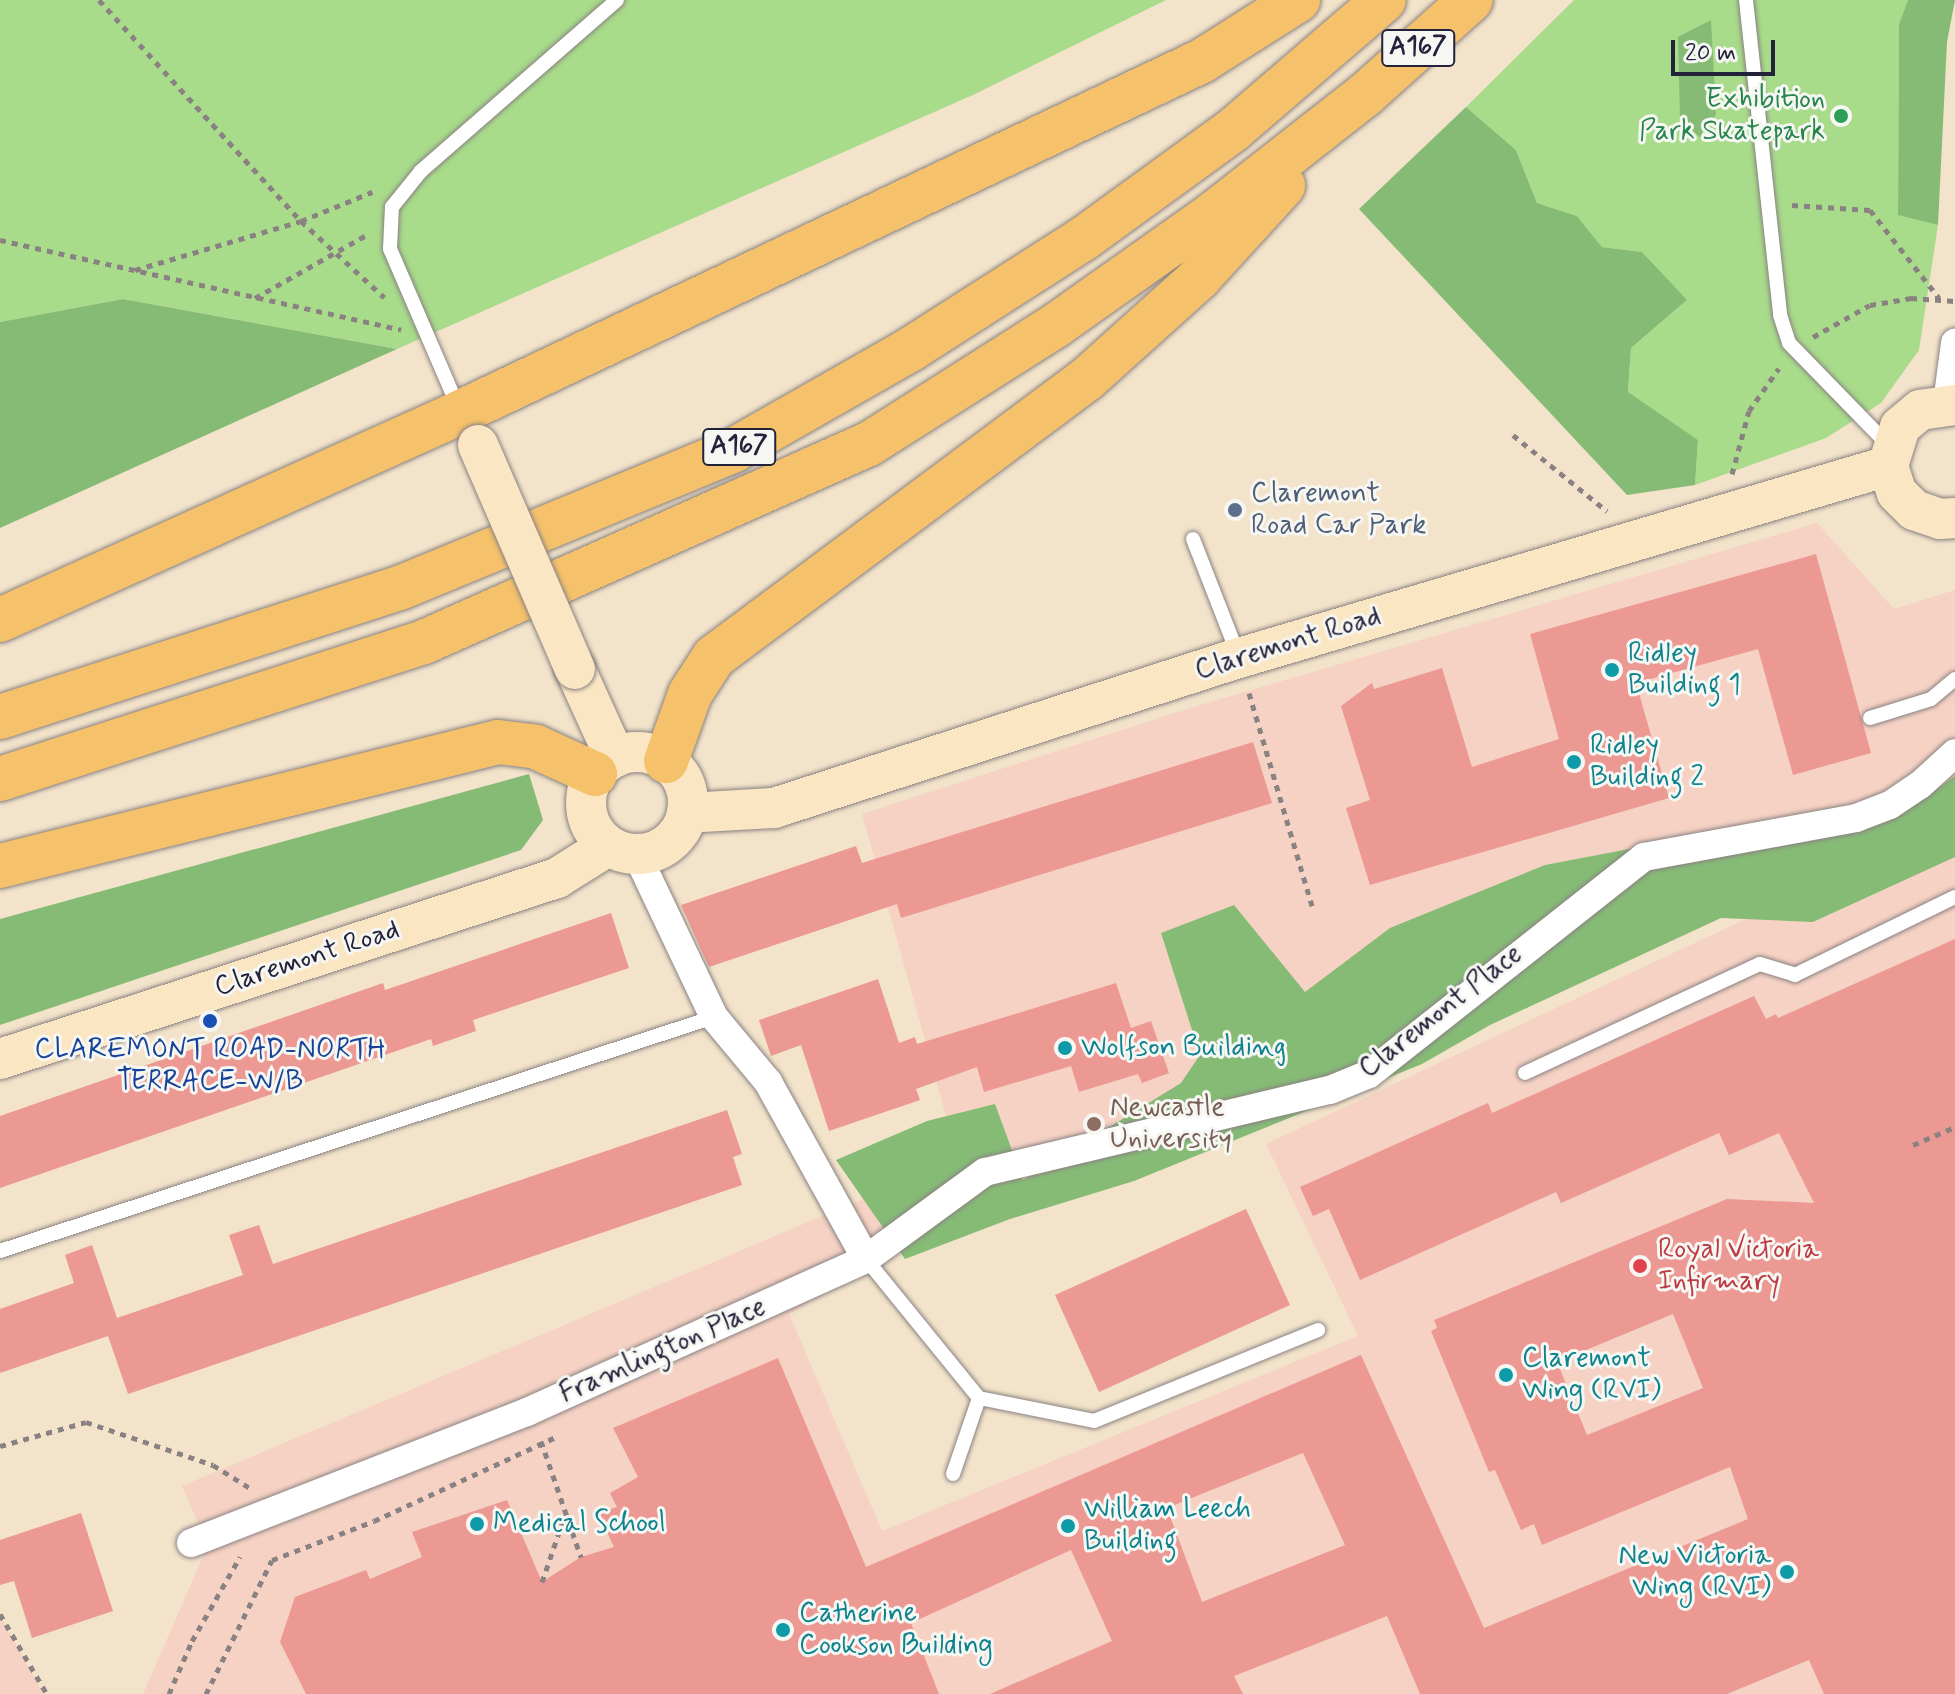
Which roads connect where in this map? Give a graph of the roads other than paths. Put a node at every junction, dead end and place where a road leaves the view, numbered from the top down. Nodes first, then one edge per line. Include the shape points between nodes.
1 (617, 0) edge
2 (1298, 0) edge
3 (1384, 0) edge
4 (1471, 0) edge
5 (1746, 0) edge
6 (1365, 95) junction
7 (1955, 343) edge
8 (1951, 404) edge
9 (469, 428) junction
10 (1889, 457) junction
11 (1955, 518) edge
12 (1193, 539) dead end
13 (0, 620) edge
14 (1239, 658) junction
15 (1955, 679) edge
16 (0, 717) edge
17 (1870, 718) dead end
18 (1955, 753) edge
19 (666, 761) junction
20 (605, 766) junction
21 (0, 779) edge
22 (687, 813) junction
23 (623, 850) junction
24 (0, 866) edge
25 (1955, 897) edge
26 (714, 1017) junction
27 (0, 1059) edge
28 (1525, 1073) dead end
29 (0, 1251) edge
30 (866, 1259) junction
31 (1318, 1330) dead end
32 (979, 1398) junction
33 (953, 1474) dead end
34 (191, 1543) dead end

1 - 9 lane via 421,171 401,193 388,219 390,249
2 - 9 highway via 1202,61
3 - 16 highway, A167 via 1233,130 1083,239 911,349 734,450 402,587
4 - 6 highway, A167
5 - 10 lane via 1780,315 1789,343
6 - 19 highway via 1199,278 1087,379 714,657 690,694
6 - 21 highway, A167 via 1213,214 1055,326 869,444 424,642
7 - 8 street
8 - 10 main road via 1920,410 1900,427
9 - 13 highway
9 - 20 main road, bridge via 575,669
10 - 11 main road via 1897,493 1914,510
10 - 14 main road, Claremont Road via 1642,539
12 - 14 lane
14 - 22 main road, Claremont Road via 774,808
15 - 17 lane via 1931,699
18 - 30 street, Claremont Place via 1910,792 1856,818 1644,857 1369,1074 1330,1090 985,1172
19 - 20 main road via 650,754
19 - 22 main road via 684,783
20 - 23 main road via 587,797 589,821
20 - 24 highway via 498,742
22 - 23 main road via 670,842
23 - 26 street
23 - 27 main road, Claremont Road via 557,878
25 - 28 lane via 1795,975 1760,964
26 - 29 lane
26 - 30 street via 768,1082
30 - 32 lane
30 - 34 street, Framlington Place via 527,1412
31 - 32 lane via 1094,1421
32 - 33 lane

